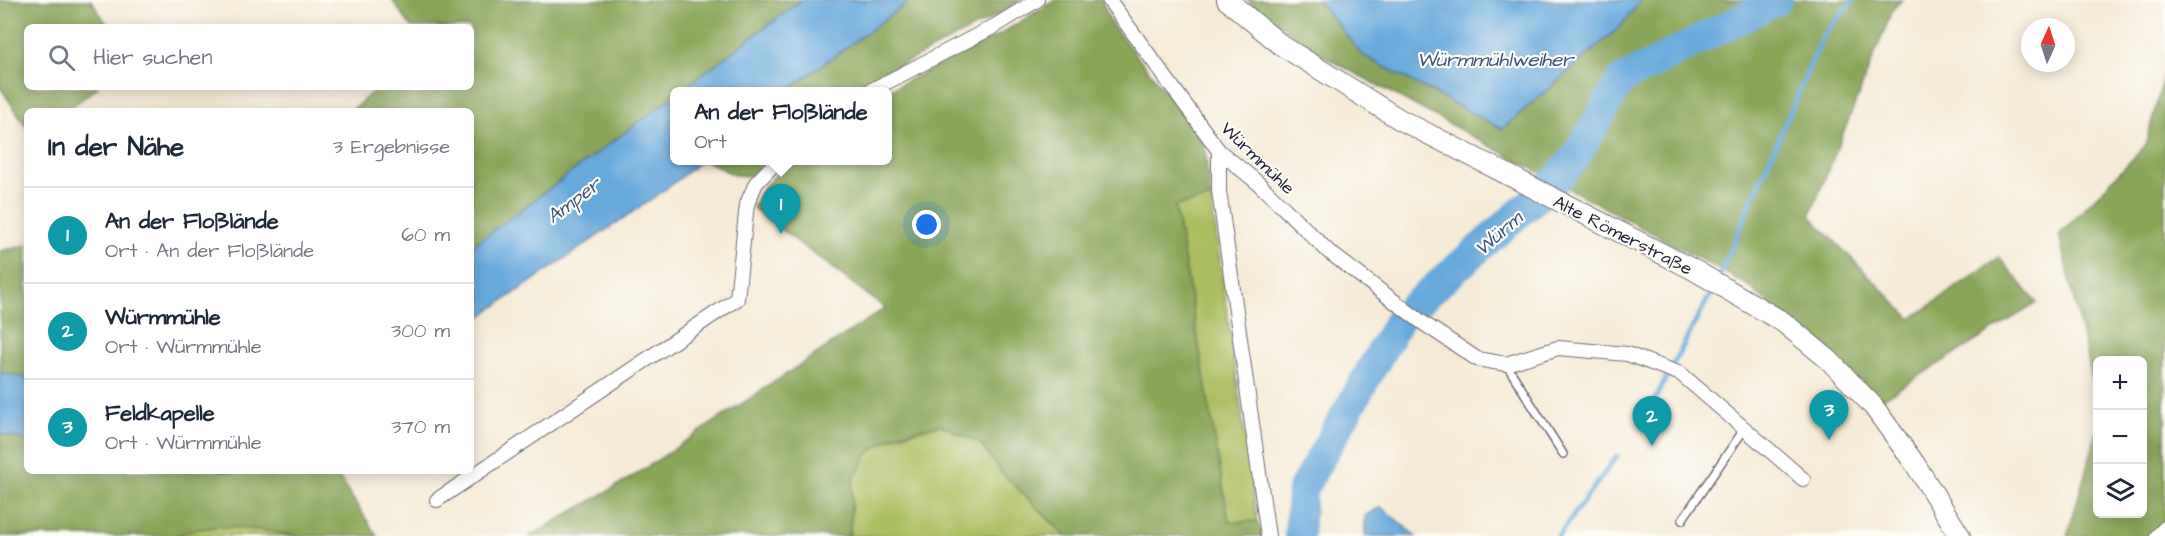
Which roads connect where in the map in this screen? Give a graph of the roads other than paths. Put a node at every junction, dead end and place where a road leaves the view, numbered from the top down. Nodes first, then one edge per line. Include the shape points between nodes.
1 (1037, 0) edge
2 (1109, 0) edge
3 (1227, 0) edge
4 (878, 87) edge
5 (1219, 151) junction
6 (773, 165) edge
7 (1506, 364) junction
8 (1745, 428) junction
9 (1563, 454) dead end
10 (1803, 479) dead end
11 (437, 500) dead end
12 (1682, 520) dead end
13 (1268, 536) edge
14 (1960, 536) edge

1 - 4 street
2 - 5 street, Würmmühle
3 - 14 main road, Alte Römerstraße via 1281,45 1399,119 1694,270 1783,322 1829,360 1873,405
5 - 7 street, Würmmühle via 1329,252 1395,303 1477,358
5 - 13 street via 1219,191
6 - 11 street via 756,183 747,204 737,299
7 - 8 street, Würmmühle via 1558,348 1628,354 1681,374
7 - 9 lane
8 - 10 street, Würmmühle
8 - 12 lane

